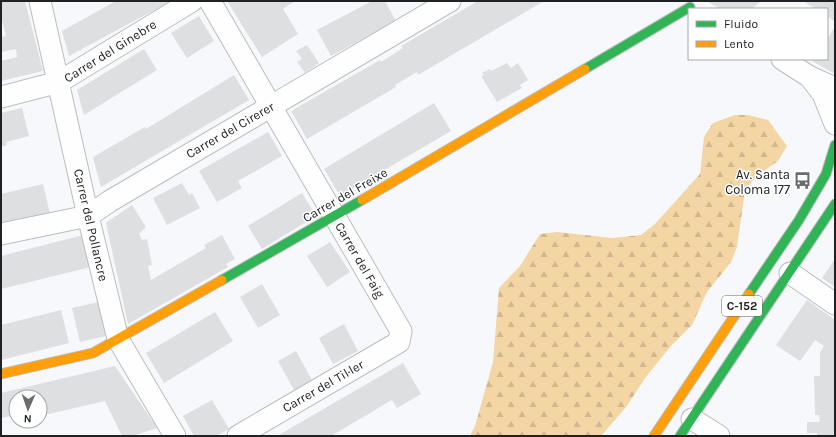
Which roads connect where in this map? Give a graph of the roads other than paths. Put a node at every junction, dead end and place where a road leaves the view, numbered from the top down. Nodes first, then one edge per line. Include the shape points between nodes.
1 (40, 1) edge
2 (192, 1) edge
3 (210, 1) edge
4 (450, 1) edge
5 (687, 6) edge
6 (784, 60) edge
7 (810, 76) junction
8 (59, 82) junction
9 (835, 88) edge
10 (1, 97) edge
11 (271, 106) junction
12 (835, 124) edge
13 (835, 145) edge
14 (835, 204) edge
15 (88, 216) junction
16 (335, 216) junction
17 (1, 234) edge
18 (790, 273) junction
19 (835, 304) edge
20 (401, 331) joint
21 (118, 339) junction
22 (1, 374) edge
23 (692, 419) junction
24 (176, 436) edge
25 (238, 436) edge
26 (654, 436) edge
27 (680, 436) edge
28 (719, 436) edge

1 - 8 street, Carrer del Pollancre
2 - 8 street, Carrer del Ginebre
3 - 11 street, Carrer del Faig
4 - 11 street, Carrer del Cirerer
5 - 16 street, Carrer del Freixe
6 - 7 street
7 - 9 street
7 - 12 street via 823,94
8 - 10 street, Carrer del Ginebre
8 - 15 street, Carrer del Pollancre
11 - 15 street, Carrer del Cirerer via 110,200
11 - 16 street, Carrer del Faig
13 - 26 street, C-152 via 826,174 799,220
14 - 18 street, C-152
15 - 17 street, Carrer del Cirerer
15 - 21 street, Carrer del Pollancre
16 - 20 street, Carrer del Faig
16 - 21 street, Carrer del Freixe
18 - 19 street
18 - 23 street, C-152
20 - 25 street, Carrer del Til·ler via 399,342
21 - 22 street, Carrer del Freixe via 93,353
21 - 24 street, Carrer del Pollancre
23 - 27 street, C-152
23 - 28 street

